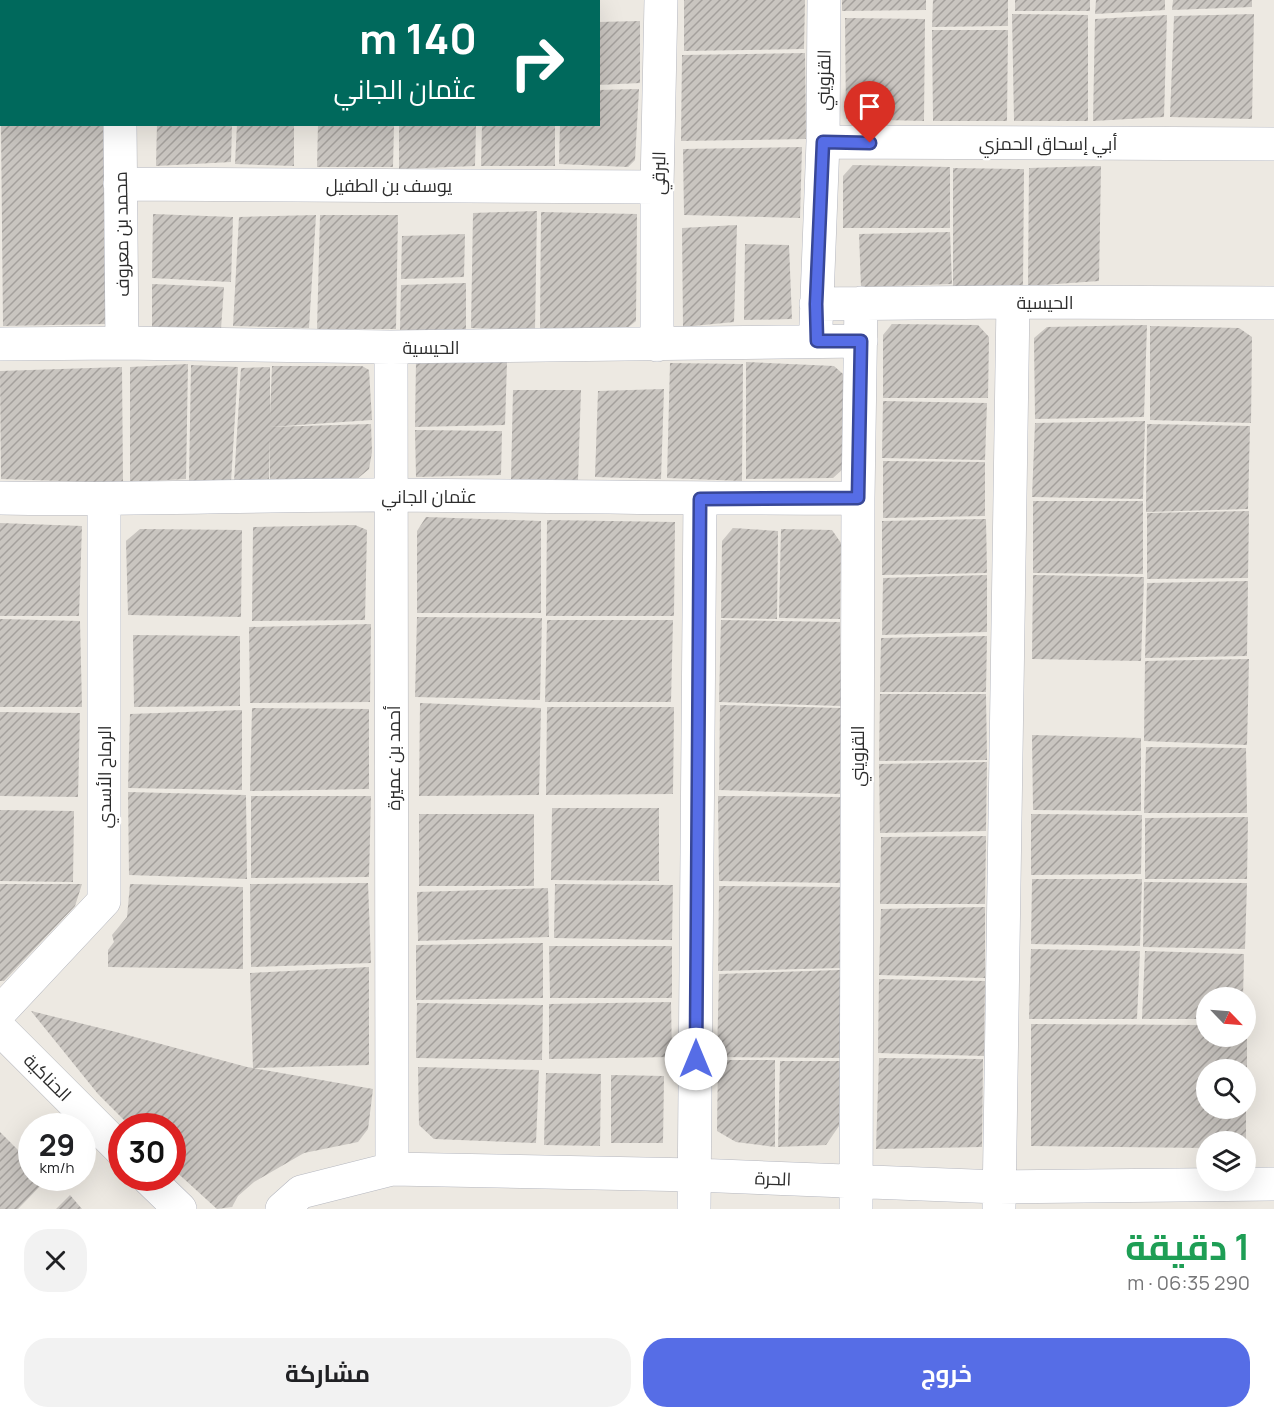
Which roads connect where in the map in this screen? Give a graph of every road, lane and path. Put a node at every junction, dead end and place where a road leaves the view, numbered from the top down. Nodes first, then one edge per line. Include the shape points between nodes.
1 (661, 0) edge
2 (824, 0) edge
3 (120, 126) edge
4 (823, 142) junction
5 (1274, 144) edge
6 (120, 184) junction
7 (657, 187) junction
8 (1013, 302) junction
9 (861, 303) junction
10 (1274, 303) edge
11 (816, 304) junction
12 (817, 341) junction
13 (861, 341) junction
14 (122, 343) junction
15 (0, 344) edge
16 (657, 345) junction
17 (391, 347) junction
18 (393, 495) junction
19 (0, 498) edge
20 (858, 498) junction
21 (700, 499) junction
22 (104, 500) junction
23 (0, 1012) edge
24 (0, 1029) edge
25 (108, 1137) edge
26 (392, 1169) junction
27 (695, 1175) junction
28 (1274, 1184) edge
29 (161, 1191) edge
30 (856, 1195) edge
31 (999, 1198) edge
32 (180, 1209) edge
33 (282, 1209) edge
34 (694, 1209) edge

1 - 7 street, البرقي
2 - 4 street, القزويني
3 - 6 street, محمد بن معروف
4 - 5 street, أبي إسحاق الحمزي
4 - 11 street, القزويني
6 - 7 street, يوسف بن الطفيل
6 - 14 street, محمد بن معروف
7 - 16 street, البرقي
8 - 9 street, الحيسية
8 - 10 street, الحيسية
8 - 31 street
9 - 11 street, الحيسية
9 - 13 street, القزويني
11 - 12 street, القزويني
12 - 13 street, الحيسية
12 - 16 street, الحيسية
13 - 20 street, القزويني
14 - 15 street, الحيسية
14 - 17 street, الحيسية
16 - 17 street, الحيسية
17 - 18 street, أحمد بن عميرة
18 - 21 street, عثمان الجاني
18 - 22 street, عثمان الجاني
18 - 26 street, أحمد بن عميرة
19 - 22 street, عثمان الجاني
20 - 21 street, عثمان الجاني
20 - 30 street, القزويني
21 - 27 street
22 - 23 street, الرماح الأسدي via 104,901
24 - 25 street, الحناكية
26 - 27 street, الحرة
26 - 33 street, الحرة via 301,1192
27 - 30 street, الحرة
27 - 34 street
28 - 31 street, الحرة
29 - 32 street
30 - 31 street, الحرة

